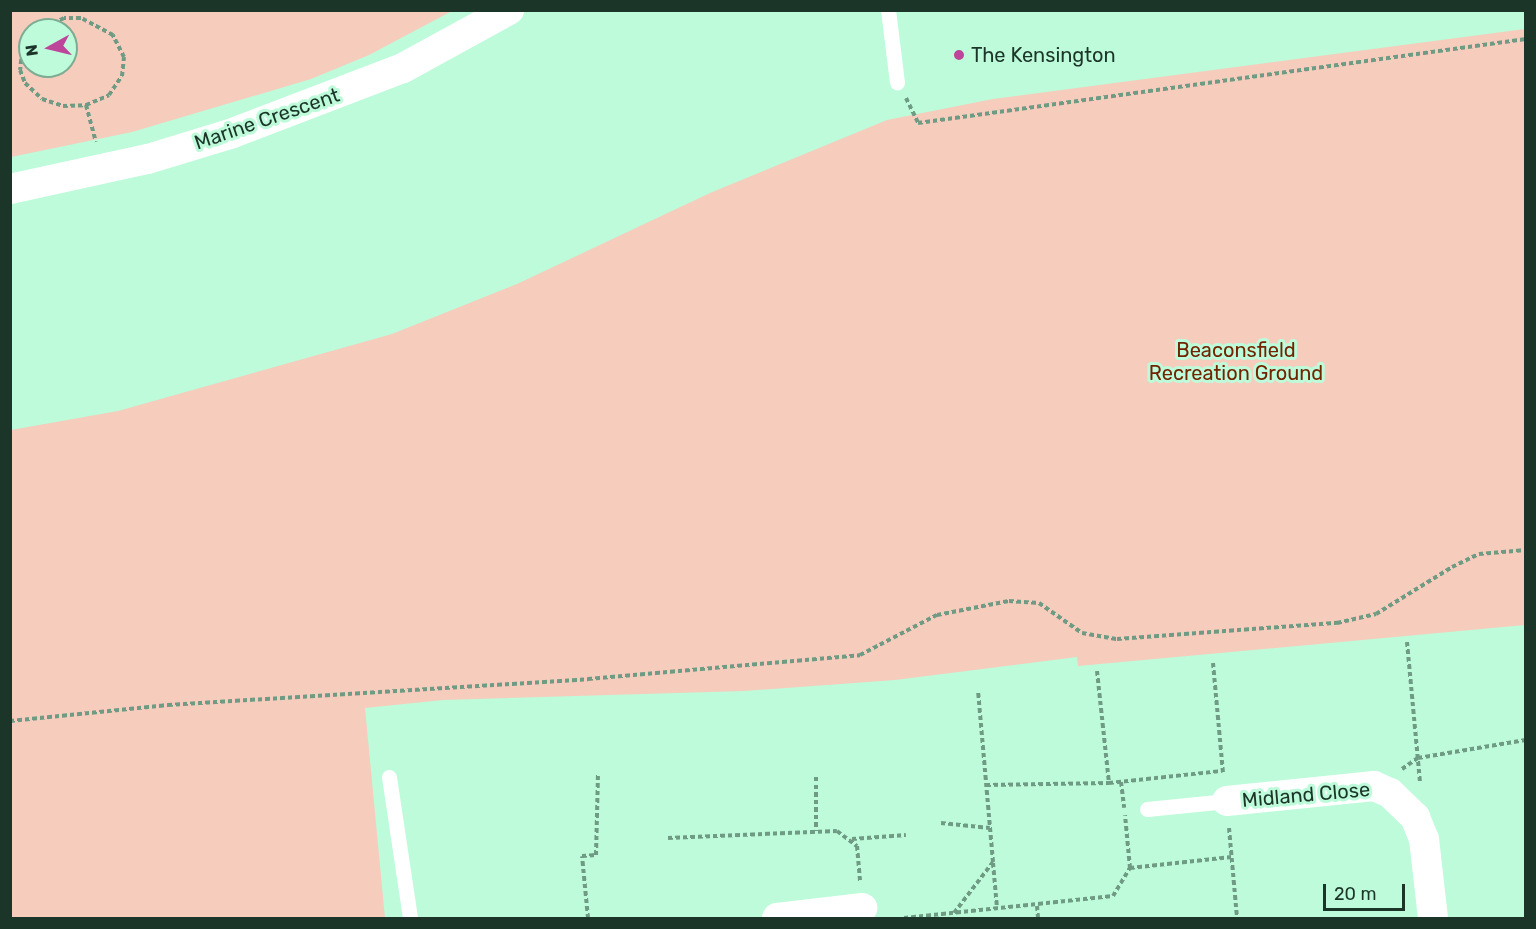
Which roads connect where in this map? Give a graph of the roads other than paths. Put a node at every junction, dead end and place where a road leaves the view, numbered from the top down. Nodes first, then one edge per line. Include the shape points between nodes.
1 (509, 10) edge
2 (888, 10) edge
3 (897, 82) road end
4 (10, 189) edge
5 (389, 777) dead end
6 (1227, 801) joint
7 (1147, 809) dead end
8 (862, 908) road end
9 (410, 918) edge
10 (777, 918) edge
11 (1433, 918) edge

1 - 4 street, Marine Crescent via 454,44 334,96 220,137
2 - 3 lane
5 - 9 lane
6 - 7 lane
6 - 11 street, Midland Close via 1374,786 1390,793 1415,817 1424,839
8 - 10 street

